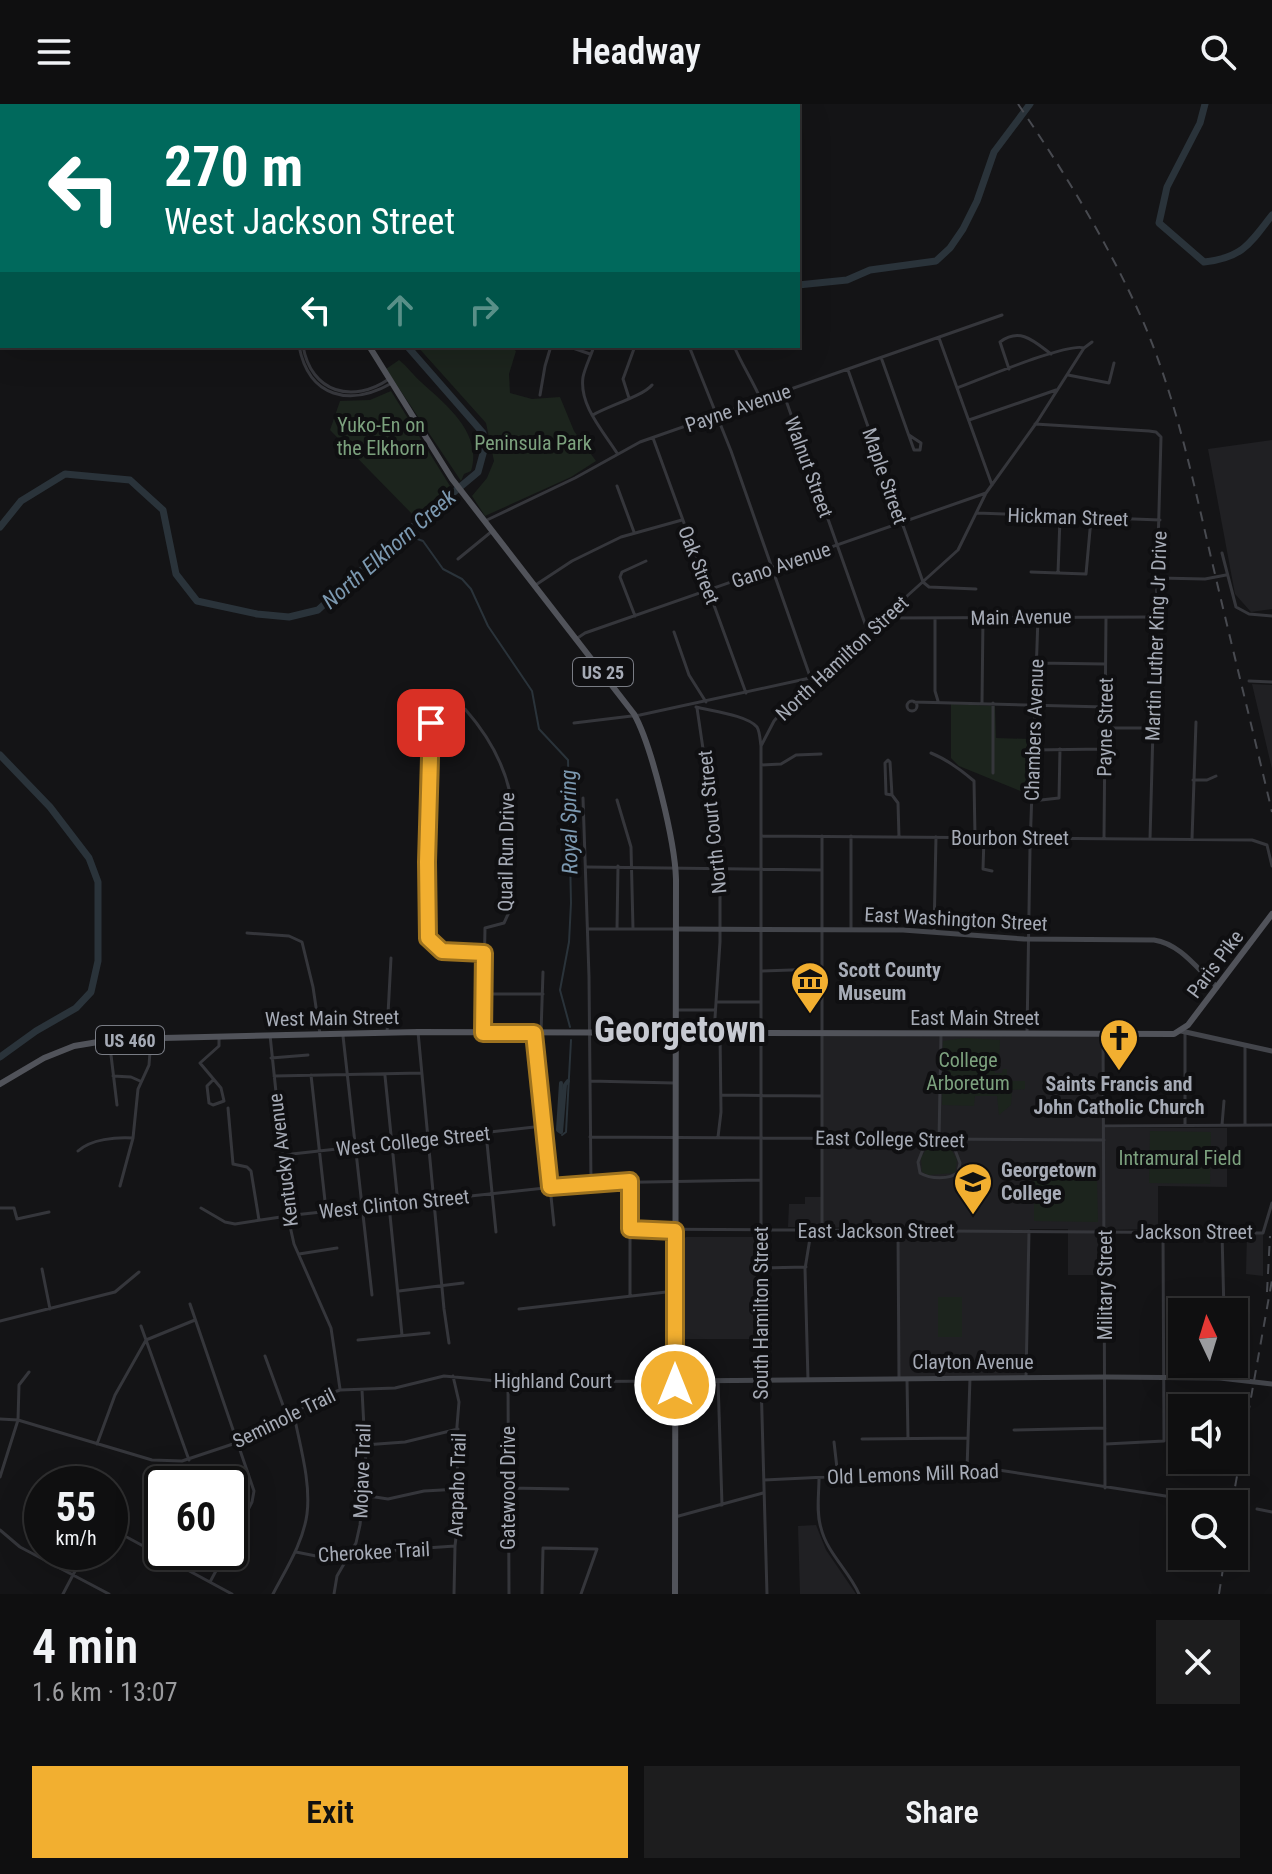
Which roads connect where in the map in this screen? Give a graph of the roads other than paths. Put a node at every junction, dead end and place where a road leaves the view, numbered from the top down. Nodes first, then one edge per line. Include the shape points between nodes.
1 (1002, 315) dead end
2 (939, 338) junction
3 (1092, 342) dead end
4 (301, 348) edge
5 (370, 348) edge
6 (550, 348) edge
7 (573, 348) edge
8 (593, 348) edge
9 (634, 348) edge
10 (690, 348) edge
11 (735, 348) edge
12 (1084, 348) junction
13 (591, 354) junction
14 (1051, 354) junction
15 (881, 358) junction
16 (1114, 363) dead end
17 (1009, 369) junction
18 (848, 370) junction
19 (1068, 375) junction
20 (391, 381) junction
21 (652, 385) dead end
22 (957, 388) junction
23 (1057, 390) junction
24 (783, 392) junction
25 (540, 395) dead end
26 (629, 398) junction
27 (761, 400) junction
28 (593, 415) junction
29 (716, 416) junction
30 (969, 420) junction
31 (1035, 424) junction
32 (909, 435) dead end
33 (653, 437) junction
34 (617, 453) junction
35 (992, 485) junction
36 (617, 486) dead end
37 (986, 493) junction
38 (977, 513) junction
39 (1060, 518) junction
40 (1091, 519) junction
41 (682, 520) junction
42 (1160, 520) junction
43 (484, 522) junction
44 (902, 522) junction
45 (491, 532) junction
46 (634, 532) junction
47 (837, 545) junction
48 (1222, 553) dead end
49 (458, 559) dead end
50 (646, 561) dead end
51 (771, 568) junction
52 (1031, 572) dead end
53 (1058, 573) junction
54 (1226, 575) junction
55 (1159, 578) junction
56 (923, 582) junction
57 (534, 586) junction
58 (976, 589) dead end
59 (709, 590) junction
60 (635, 616) junction
61 (1272, 616) edge
62 (884, 617) junction
63 (1038, 617) junction
64 (1106, 617) junction
65 (1158, 617) junction
66 (935, 618) junction
67 (983, 618) junction
68 (674, 632) dead end
69 (868, 632) junction
70 (576, 639) junction
71 (1036, 663) junction
72 (1105, 664) junction
73 (811, 680) junction
74 (1249, 681) dead end
75 (1272, 682) edge
76 (746, 693) junction
77 (938, 701) junction
78 (706, 702) junction
79 (914, 702) dead end
80 (982, 702) junction
81 (993, 703) junction
82 (690, 705) junction
83 (1034, 705) junction
84 (1105, 707) junction
85 (697, 708) junction
86 (634, 715) junction
87 (1196, 722) dead end
88 (574, 723) dead end
89 (757, 727) junction
90 (1104, 728) junction
91 (1153, 728) junction
92 (767, 732) junction
93 (761, 746) junction
94 (1060, 749) junction
95 (1104, 749) junction
96 (1033, 750) junction
97 (931, 753) dead end
98 (821, 754) dead end
99 (761, 765) junction
100 (993, 773) dead end
101 (1216, 776) dead end
102 (1193, 780) junction
103 (892, 795) junction
104 (583, 798) dead end
105 (617, 800) dead end
106 (1032, 801) junction
107 (761, 836) junction
108 (822, 836) junction
109 (851, 836) junction
110 (899, 837) junction
111 (936, 837) junction
112 (975, 837) junction
113 (984, 838) junction
114 (1104, 838) junction
115 (1031, 839) junction
116 (1150, 839) junction
117 (1192, 839) junction
118 (618, 866) junction
119 (632, 866) junction
120 (1272, 866) edge
121 (587, 867) junction
122 (675, 867) junction
123 (720, 868) junction
124 (761, 869) junction
125 (822, 870) junction
126 (992, 871) dead end
127 (1272, 914) edge
128 (588, 929) junction
129 (617, 929) junction
130 (633, 929) junction
131 (675, 929) junction
132 (720, 929) junction
133 (761, 929) junction
134 (821, 930) junction
135 (851, 930) junction
136 (934, 932) junction
137 (247, 933) dead end
138 (1029, 939) junction
139 (484, 953) junction
140 (391, 958) dead end
141 (821, 969) junction
142 (761, 971) junction
143 (543, 972) dead end
144 (1217, 987) junction
145 (483, 994) junction
146 (543, 994) junction
147 (717, 1002) junction
148 (760, 1002) junction
149 (675, 1010) junction
150 (714, 1010) junction
151 (418, 1032) junction
152 (1183, 1032) junction
153 (387, 1033) junction
154 (483, 1033) junction
155 (538, 1033) junction
156 (590, 1033) junction
157 (675, 1033) junction
158 (717, 1033) junction
159 (761, 1033) junction
160 (821, 1033) junction
161 (320, 1034) junction
162 (343, 1034) junction
163 (941, 1034) junction
164 (1027, 1034) junction
165 (270, 1035) junction
166 (1103, 1035) junction
167 (219, 1037) junction
168 (151, 1039) junction
169 (1245, 1045) junction
170 (1272, 1051) edge
171 (111, 1055) dead end
172 (308, 1055) dead end
173 (271, 1058) junction
174 (422, 1073) junction
175 (385, 1074) junction
176 (311, 1075) junction
177 (348, 1075) junction
178 (112, 1076) junction
179 (273, 1076) junction
180 (213, 1080) junction
181 (140, 1081) junction
182 (590, 1081) junction
183 (675, 1083) junction
184 (0, 1084) edge
185 (761, 1094) junction
186 (720, 1095) junction
187 (821, 1096) junction
188 (1224, 1101) dead end
189 (117, 1105) dead end
190 (228, 1108) dead end
191 (1185, 1125) junction
192 (1222, 1125) junction
193 (1245, 1125) junction
194 (1272, 1125) edge
195 (543, 1126) junction
196 (1104, 1126) junction
197 (486, 1132) junction
198 (590, 1137) junction
199 (676, 1137) junction
200 (761, 1137) junction
201 (133, 1138) junction
202 (718, 1138) junction
203 (821, 1138) junction
204 (927, 1139) junction
205 (939, 1139) junction
206 (951, 1139) junction
207 (428, 1140) junction
208 (1104, 1140) junction
209 (393, 1143) junction
210 (356, 1147) junction
211 (78, 1151) dead end
212 (320, 1151) junction
213 (283, 1155) junction
214 (675, 1180) junction
215 (761, 1180) junction
216 (630, 1181) junction
217 (591, 1183) junction
218 (120, 1186) dead end
219 (550, 1187) junction
220 (492, 1193) junction
221 (435, 1200) junction
222 (1272, 1203) edge
223 (398, 1204) junction
224 (389, 1205) junction
225 (362, 1207) junction
226 (0, 1208) edge
227 (201, 1208) dead end
228 (326, 1211) junction
229 (49, 1212) dead end
230 (290, 1215) junction
231 (259, 1220) junction
232 (554, 1225) dead end
233 (630, 1229) junction
234 (811, 1230) junction
235 (822, 1230) junction
236 (675, 1231) junction
237 (761, 1231) junction
238 (898, 1231) junction
239 (1029, 1231) junction
240 (496, 1232) dead end
241 (1105, 1232) junction
242 (1163, 1232) junction
243 (1222, 1233) junction
244 (337, 1248) dead end
245 (299, 1254) junction
246 (806, 1267) junction
247 (761, 1268) junction
248 (42, 1269) dead end
249 (139, 1272) dead end
250 (463, 1283) dead end
251 (443, 1285) junction
252 (398, 1291) junction
253 (675, 1291) junction
254 (372, 1295) dead end
255 (630, 1296) junction
256 (1224, 1298) edge
257 (190, 1304) dead end
258 (50, 1309) junction
259 (519, 1309) dead end
260 (195, 1320) junction
261 (0, 1321) edge
262 (141, 1326) dead end
263 (429, 1333) dead end
264 (402, 1335) junction
265 (146, 1340) junction
266 (358, 1340) dead end
267 (449, 1343) dead end
268 (265, 1356) dead end
269 (29, 1372) dead end
270 (453, 1376) junction
271 (1106, 1377) junction
272 (970, 1378) junction
273 (1026, 1378) junction
274 (1165, 1378) junction
275 (478, 1379) joint
276 (899, 1379) junction
277 (907, 1379) junction
278 (1225, 1379) joint
279 (718, 1380) junction
280 (761, 1380) junction
281 (808, 1380) junction
282 (675, 1381) junction
283 (508, 1382) junction
284 (1269, 1384) edge
285 (340, 1390) junction
286 (362, 1390) junction
287 (294, 1415) junction
288 (0, 1419) edge
289 (288, 1419) junction
290 (18, 1420) junction
291 (1105, 1428) junction
292 (458, 1429) junction
293 (1014, 1430) dead end
294 (968, 1438) junction
295 (862, 1439) dead end
296 (908, 1439) junction
297 (239, 1442) junction
298 (834, 1442) dead end
299 (97, 1444) junction
300 (1105, 1444) junction
301 (364, 1445) junction
302 (189, 1460) junction
303 (246, 1466) edge
304 (967, 1469) junction
305 (248, 1474) edge
306 (0, 1477) edge
307 (838, 1477) junction
308 (819, 1478) junction
309 (764, 1480) junction
310 (508, 1488) junction
311 (1105, 1488) junction
312 (460, 1489) junction
313 (568, 1489) dead end
314 (765, 1492) junction
315 (362, 1495) junction
316 (1168, 1497) edge
317 (722, 1505) junction
318 (248, 1508) edge
319 (1257, 1509) dead end
320 (1272, 1512) edge
321 (675, 1517) junction
322 (0, 1530) edge
323 (128, 1538) edge
324 (455, 1546) junction
325 (295, 1552) junction
326 (347, 1555) junction
327 (75, 1570) edge
328 (216, 1570) edge
329 (72, 1575) junction
330 (210, 1582) junction
331 (63, 1594) edge
332 (109, 1594) edge
333 (232, 1594) edge
334 (273, 1594) edge
335 (334, 1594) edge
336 (454, 1594) edge
337 (509, 1594) edge
338 (542, 1594) edge
339 (581, 1594) edge
340 (675, 1594) edge
341 (767, 1594) edge
342 (859, 1594) edge

1 - 2 street, Payne Avenue
2 - 15 street, Payne Avenue
2 - 22 street
3 - 12 street, North Hamilton Street
4 - 20 street via 312,377 333,393 370,395
5 - 20 main road, US 25
6 - 25 street
7 - 13 street
8 - 13 street
9 - 26 street via 623,379
10 - 29 street
11 - 27 street
12 - 14 street
12 - 19 street, North Hamilton Street
13 - 28 street via 583,384
14 - 17 street
14 - 17 street via 1025,335 1003,339
15 - 18 street, Payne Avenue
15 - 32 street
16 - 19 street via 1109,383
17 - 22 street
18 - 24 street, Payne Avenue
18 - 44 street, Maple Street
19 - 23 street, North Hamilton Street
20 - 43 main road, US 25
21 - 26 street
22 - 30 street
23 - 30 street
23 - 31 street, North Hamilton Street
24 - 27 street, Payne Avenue
24 - 47 street, Walnut Street
26 - 28 street
27 - 29 street, Payne Avenue
28 - 34 street
29 - 33 street, Payne Avenue
29 - 51 street
30 - 35 street
31 - 35 street, North Hamilton Street
31 - 42 street, Martin Luther King Jr Drive via 1159,434
33 - 34 street, Payne Avenue
33 - 41 street, Oak Street
34 - 43 street, Payne Avenue
35 - 37 street, North Hamilton Street
36 - 46 street
37 - 38 street, North Hamilton Street
37 - 44 street, Gano Avenue
38 - 39 street, Hickman Street
38 - 56 street, North Hamilton Street via 958,550
39 - 40 street, Hickman Street
39 - 53 street
40 - 42 street, Hickman Street
40 - 53 street via 1086,574
41 - 46 street
41 - 59 street, Oak Street
42 - 55 street, Martin Luther King Jr Drive
43 - 45 main road, US 25
44 - 47 street, Gano Avenue
44 - 56 street, Maple Street
45 - 49 street
45 - 57 main road, US 25
46 - 57 street
47 - 51 street, Gano Avenue
47 - 69 street, Walnut Street
48 - 54 street
50 - 60 street via 620,577
51 - 59 street, Gano Avenue
51 - 73 street
52 - 53 street
54 - 55 street
54 - 61 street via 1237,608
55 - 65 street, Martin Luther King Jr Drive
56 - 58 street via 929,587
56 - 62 street, North Hamilton Street
57 - 70 main road, US 25
59 - 60 street, Gano Avenue
59 - 76 street, Oak Street
60 - 70 street, Gano Avenue
62 - 66 street, Main Avenue
62 - 69 street, North Hamilton Street
63 - 64 street, Main Avenue
63 - 67 street, Main Avenue
63 - 71 street, Chambers Avenue
64 - 65 street, Main Avenue
64 - 72 street, Payne Street
65 - 91 street, Martin Luther King Jr Drive
66 - 67 street, Main Avenue
66 - 77 street
67 - 80 street
68 - 78 street via 689,675
69 - 73 street, North Hamilton Street
70 - 86 main road, US 25
71 - 72 street
71 - 83 street, Chambers Avenue
72 - 84 street, Payne Street
73 - 76 street
73 - 92 street, North Hamilton Street
74 - 75 street
76 - 78 street
77 - 79 street
77 - 80 street
78 - 82 street
80 - 81 street
81 - 83 street
81 - 100 street
82 - 85 street
82 - 86 street
83 - 84 street
83 - 96 street, Chambers Avenue
84 - 90 street, Payne Street
85 - 89 street
85 - 123 street, North Court Street
86 - 88 street
86 - 122 main road, US 25 via 646,743
87 - 102 street
89 - 92 street
89 - 93 street
90 - 91 street
90 - 95 street, Payne Street
91 - 116 street, Martin Luther King Jr Drive
92 - 93 street, North Hamilton Street
93 - 99 street, North Hamilton Street
94 - 95 street
94 - 96 street
94 - 106 street via 1059,798
95 - 114 street, Payne Street
96 - 106 street, Chambers Avenue
97 - 112 street via 951,761 974,781
98 - 99 street
99 - 107 street, North Hamilton Street
101 - 102 street
102 - 117 street
103 - 103 street via 890,762 888,760 884,788
103 - 110 street via 898,803
104 - 121 street
105 - 119 street
106 - 115 street, Chambers Avenue
107 - 108 street, Bourbon Street
107 - 124 street, North Hamilton Street
108 - 109 street, Bourbon Street
108 - 125 street
109 - 110 street, Bourbon Street
109 - 135 street
110 - 111 street, Bourbon Street
111 - 112 street, Bourbon Street
111 - 136 street
112 - 113 street, Bourbon Street
113 - 115 street, Bourbon Street
113 - 126 street via 983,869
114 - 115 street, Bourbon Street
114 - 116 street, Bourbon Street
115 - 138 street, Chambers Avenue
116 - 117 street, Bourbon Street
117 - 120 street, Bourbon Street via 1259,841 1268,848
118 - 119 street
118 - 121 street
118 - 129 street
119 - 122 street
119 - 130 street
121 - 128 street
122 - 123 street
122 - 131 main road, US 25
123 - 124 street
123 - 132 street, North Court Street
124 - 125 street
124 - 133 street, North Hamilton Street
125 - 134 street
127 - 144 main road, Paris Pike
128 - 129 street
128 - 156 street
129 - 130 street
130 - 131 street
131 - 132 street, East Washington Street
131 - 149 main road, US 25
132 - 133 street, East Washington Street
132 - 147 street, North Court Street
133 - 134 street, East Washington Street
133 - 142 street, North Hamilton Street
134 - 135 street, East Washington Street
134 - 141 street
135 - 136 street, East Washington Street
136 - 138 street, East Washington Street
137 - 161 street via 302,942
138 - 144 street, East Washington Street via 1160,941 1179,950
138 - 164 street, Chambers Avenue
139 - 139 street, Quail Run Drive via 442,951 427,933 431,723 436,712 449,706 465,709 492,745 510,793 510,910 504,923 485,928
139 - 145 street
140 - 153 street
141 - 142 street
141 - 160 street
142 - 148 street, North Hamilton Street
143 - 146 street
144 - 152 main road, Paris Pike
145 - 146 street
145 - 154 street
146 - 155 street
147 - 148 street
147 - 150 street, North Court Street
148 - 159 street, North Hamilton Street
149 - 150 street
149 - 157 main road, US 25
150 - 158 street, North Court Street
151 - 153 main road, West Main Street / US 460
151 - 154 main road, West Main Street / US 460
151 - 174 street
152 - 166 main road, East Main Street / US 460
152 - 169 street, East Main Street
152 - 191 street
153 - 162 main road, West Main Street / US 460
154 - 155 main road, West Main Street / US 460
155 - 156 main road, West Main Street / US 460
155 - 195 street
156 - 157 main road, West Main Street / US 460
156 - 182 street
157 - 158 main road, East Main Street / US 460
157 - 183 main road, US 25
158 - 159 main road, East Main Street / US 460
158 - 186 street, North Court Street
159 - 160 main road, East Main Street / US 460
159 - 185 street, South Hamilton Street
160 - 163 main road, East Main Street / US 460
160 - 187 street
161 - 162 main road, West Main Street / US 460
161 - 165 main road, West Main Street / US 460
162 - 177 street
163 - 164 main road, East Main Street / US 460
163 - 205 street
164 - 166 main road, East Main Street / US 460
165 - 167 main road, West Main Street / US 460
165 - 173 street, Kentucky Avenue
166 - 196 street, Military Street
167 - 168 main road, West Main Street / US 460
167 - 180 street via 219,1046 200,1063
168 - 181 street via 149,1065
168 - 184 main road, West Main Street / US 460 via 67,1048
169 - 170 street, East Main Street
169 - 193 street
171 - 178 street
172 - 173 street
173 - 179 street, Kentucky Avenue
174 - 175 street
174 - 207 street
175 - 177 street
175 - 209 street
176 - 177 street
176 - 179 street
176 - 212 street
177 - 210 street
178 - 181 street
178 - 189 street
179 - 213 street, Kentucky Avenue
180 - 180 street via 223,1092 221,1104 209,1103 207,1086
181 - 201 street
182 - 183 street
182 - 198 street
183 - 199 main road, US 25
185 - 186 street
185 - 187 street
185 - 200 street, South Hamilton Street
186 - 202 street, North Court Street
187 - 203 street
188 - 192 street
190 - 231 street via 233,1164 251,1171
191 - 192 street
191 - 196 street
192 - 193 street
193 - 194 street
195 - 197 street, West College Street
195 - 219 street
196 - 208 street, Military Street
197 - 207 street, West College Street
197 - 220 street
198 - 199 street
198 - 217 street
199 - 202 street, East College Street
199 - 214 main road, US 25
200 - 202 street, East College Street
200 - 203 street, East College Street
200 - 215 street, South Hamilton Street
201 - 211 street via 84,1145
201 - 218 street
203 - 204 street, East College Street
203 - 235 street
204 - 205 street, East College Street
204 - 206 street via 918,1162 920,1173 929,1177 958,1172
205 - 206 street, East College Street
206 - 208 street, East College Street
207 - 209 street, West College Street
207 - 221 street
208 - 241 street, Military Street
209 - 210 street, West College Street
209 - 223 street
210 - 212 street, West College Street
210 - 225 street
212 - 213 street, West College Street
212 - 228 street
213 - 230 street, Kentucky Avenue
214 - 215 street, West Clinton Street
214 - 216 street, West Clinton Street
214 - 236 main road, US 25
215 - 237 street, South Hamilton Street
216 - 217 street, West Clinton Street
216 - 233 street
217 - 219 street, West Clinton Street
219 - 220 street, West Clinton Street
219 - 232 street
220 - 221 street, West Clinton Street
220 - 240 street
221 - 223 street, West Clinton Street
221 - 251 street
222 - 243 street, Jackson Street via 1263,1233
223 - 224 street, West Clinton Street
224 - 225 street, West Clinton Street
224 - 252 street
225 - 228 street, West Clinton Street
225 - 254 street
226 - 229 street via 14,1208 17,1219
227 - 231 street, West Clinton Street via 231,1224
228 - 230 street, West Clinton Street
230 - 231 street, West Clinton Street
230 - 245 street, Kentucky Avenue
233 - 236 street, East Jackson Street
233 - 255 street
234 - 235 street, East Jackson Street
234 - 237 street, East Jackson Street
234 - 246 street
235 - 238 street, East Jackson Street
236 - 237 street, East Jackson Street
236 - 253 main road, US 25
237 - 247 street, South Hamilton Street
238 - 239 street, East Jackson Street
238 - 276 street
239 - 241 street, Jackson Street
239 - 273 street
241 - 242 street, Jackson Street
241 - 271 street, Military Street
242 - 243 street, Jackson Street
242 - 274 street
243 - 256 street
244 - 245 street
245 - 285 street, Kentucky Avenue via 331,1328
246 - 247 street
246 - 281 street
247 - 280 street, South Hamilton Street
248 - 258 street
249 - 258 street via 115,1292
250 - 251 street
251 - 252 street
251 - 267 street
252 - 264 street
253 - 255 street
253 - 282 main road, US 25
255 - 259 street
257 - 260 street
258 - 261 street
260 - 265 street
260 - 297 street
262 - 265 street
263 - 264 street
264 - 266 street
265 - 299 street via 115,1395
265 - 302 street
268 - 289 street
269 - 290 street via 19,1388
270 - 275 street, Seminole Trail
270 - 286 street, Seminole Trail
270 - 292 street, Arapaho Trail
271 - 273 street, Clayton Avenue
271 - 274 street, Clayton Avenue
271 - 291 street, Military Street
272 - 273 street, Clayton Avenue
272 - 277 street, Clayton Avenue
272 - 294 street
274 - 278 street, Clayton Avenue
274 - 300 street via 1163,1442
275 - 283 street, Highland Court
276 - 277 street, Clayton Avenue
276 - 281 street, Clayton Avenue
277 - 296 street
278 - 284 street, Clayton Avenue
279 - 280 street, Clayton Avenue
279 - 282 street, Clayton Avenue
279 - 317 street
280 - 281 street, Clayton Avenue
280 - 309 street, South Hamilton Street
282 - 283 street, Highland Court
282 - 321 main road, US 25
283 - 310 street, Gatewood Drive
285 - 286 street, Seminole Trail
285 - 287 street, Seminole Trail
286 - 301 street, Mojave Trail
287 - 289 street, Seminole Trail
287 - 325 street via 308,1495
288 - 290 street, Seminole Trail
289 - 297 street, Seminole Trail
290 - 299 street, Seminole Trail
290 - 306 street
291 - 293 street
291 - 300 street, Military Street
292 - 301 street
292 - 312 street, Arapaho Trail
294 - 296 street
294 - 304 street
295 - 296 street
297 - 302 street, Seminole Trail
297 - 303 street
298 - 307 street
299 - 302 street, Seminole Trail via 164,1462
300 - 311 street, Military Street
301 - 315 street, Mojave Trail
304 - 307 street, Old Lemons Mill Road
304 - 311 street, Old Lemons Mill Road via 1008,1470
305 - 318 street via 254,1496
307 - 308 street, Old Lemons Mill Road
308 - 309 street, Old Lemons Mill Road
308 - 342 street via 826,1543
309 - 314 street, South Hamilton Street
310 - 313 street
310 - 337 street, Gatewood Drive
311 - 316 street, Old Lemons Mill Road
312 - 315 street via 388,1499
312 - 324 street, Arapaho Trail
314 - 317 street
314 - 341 street, South Hamilton Street
315 - 326 street, Mojave Trail via 359,1533
317 - 321 street
319 - 320 street
321 - 340 main road, US 25
322 - 329 street
323 - 330 street
324 - 326 street, Cherokee Trail
324 - 336 street, Arapaho Trail
325 - 326 street, Cherokee Trail via 320,1558
325 - 334 street
326 - 335 street, Mojave Trail
327 - 329 street
328 - 330 street
329 - 331 street
329 - 332 street
330 - 333 street
338 - 339 street via 543,1548 597,1549

